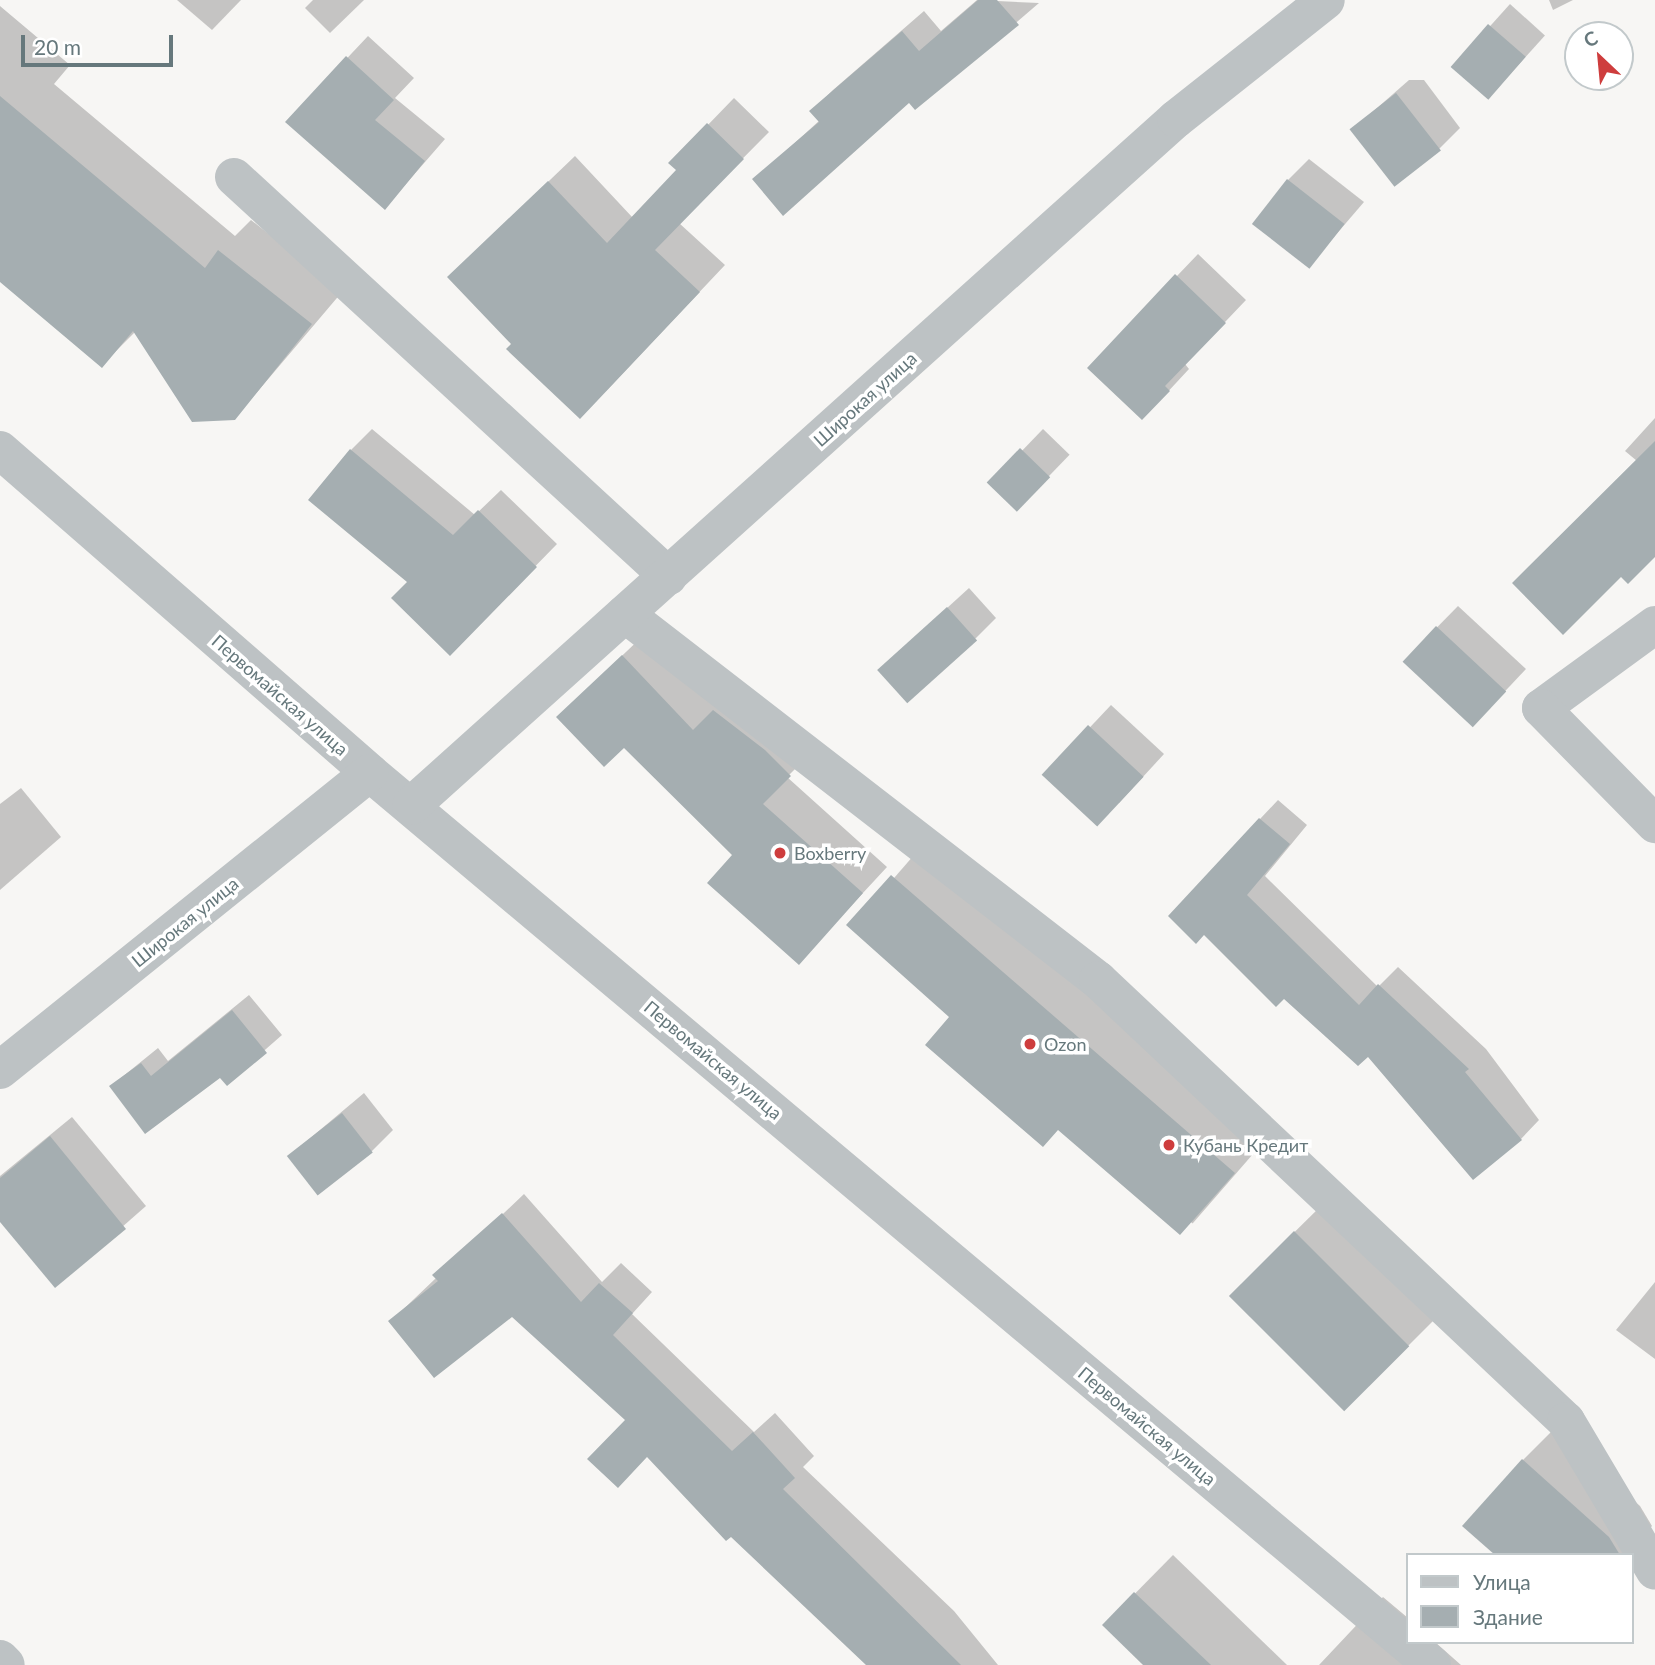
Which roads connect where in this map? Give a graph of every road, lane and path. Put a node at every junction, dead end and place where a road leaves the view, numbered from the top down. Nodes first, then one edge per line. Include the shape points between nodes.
1 (1326, 0) edge
2 (234, 177) dead end
3 (0, 450) edge
4 (668, 576) junction
5 (625, 614) junction
6 (1655, 625) edge
7 (370, 773) junction
8 (411, 806) junction
9 (1655, 824) edge
10 (0, 1070) edge
11 (1655, 1571) edge
12 (1406, 1643) edge
13 (1407, 1644) edge
14 (0, 1659) edge
15 (6, 1665) edge
16 (1432, 1665) edge

1 - 4 street, Широкая улица via 1176,119
2 - 4 street
3 - 7 street, Первомайская улица
4 - 5 street, Широкая улица
5 - 8 street, Широкая улица
5 - 11 street via 1098,980 1566,1421
6 - 9 street via 1541,708
7 - 8 street, Первомайская улица
7 - 10 street, Широкая улица
8 - 12 street, Первомайская улица
13 - 16 street, Первомайская улица
14 - 15 street

